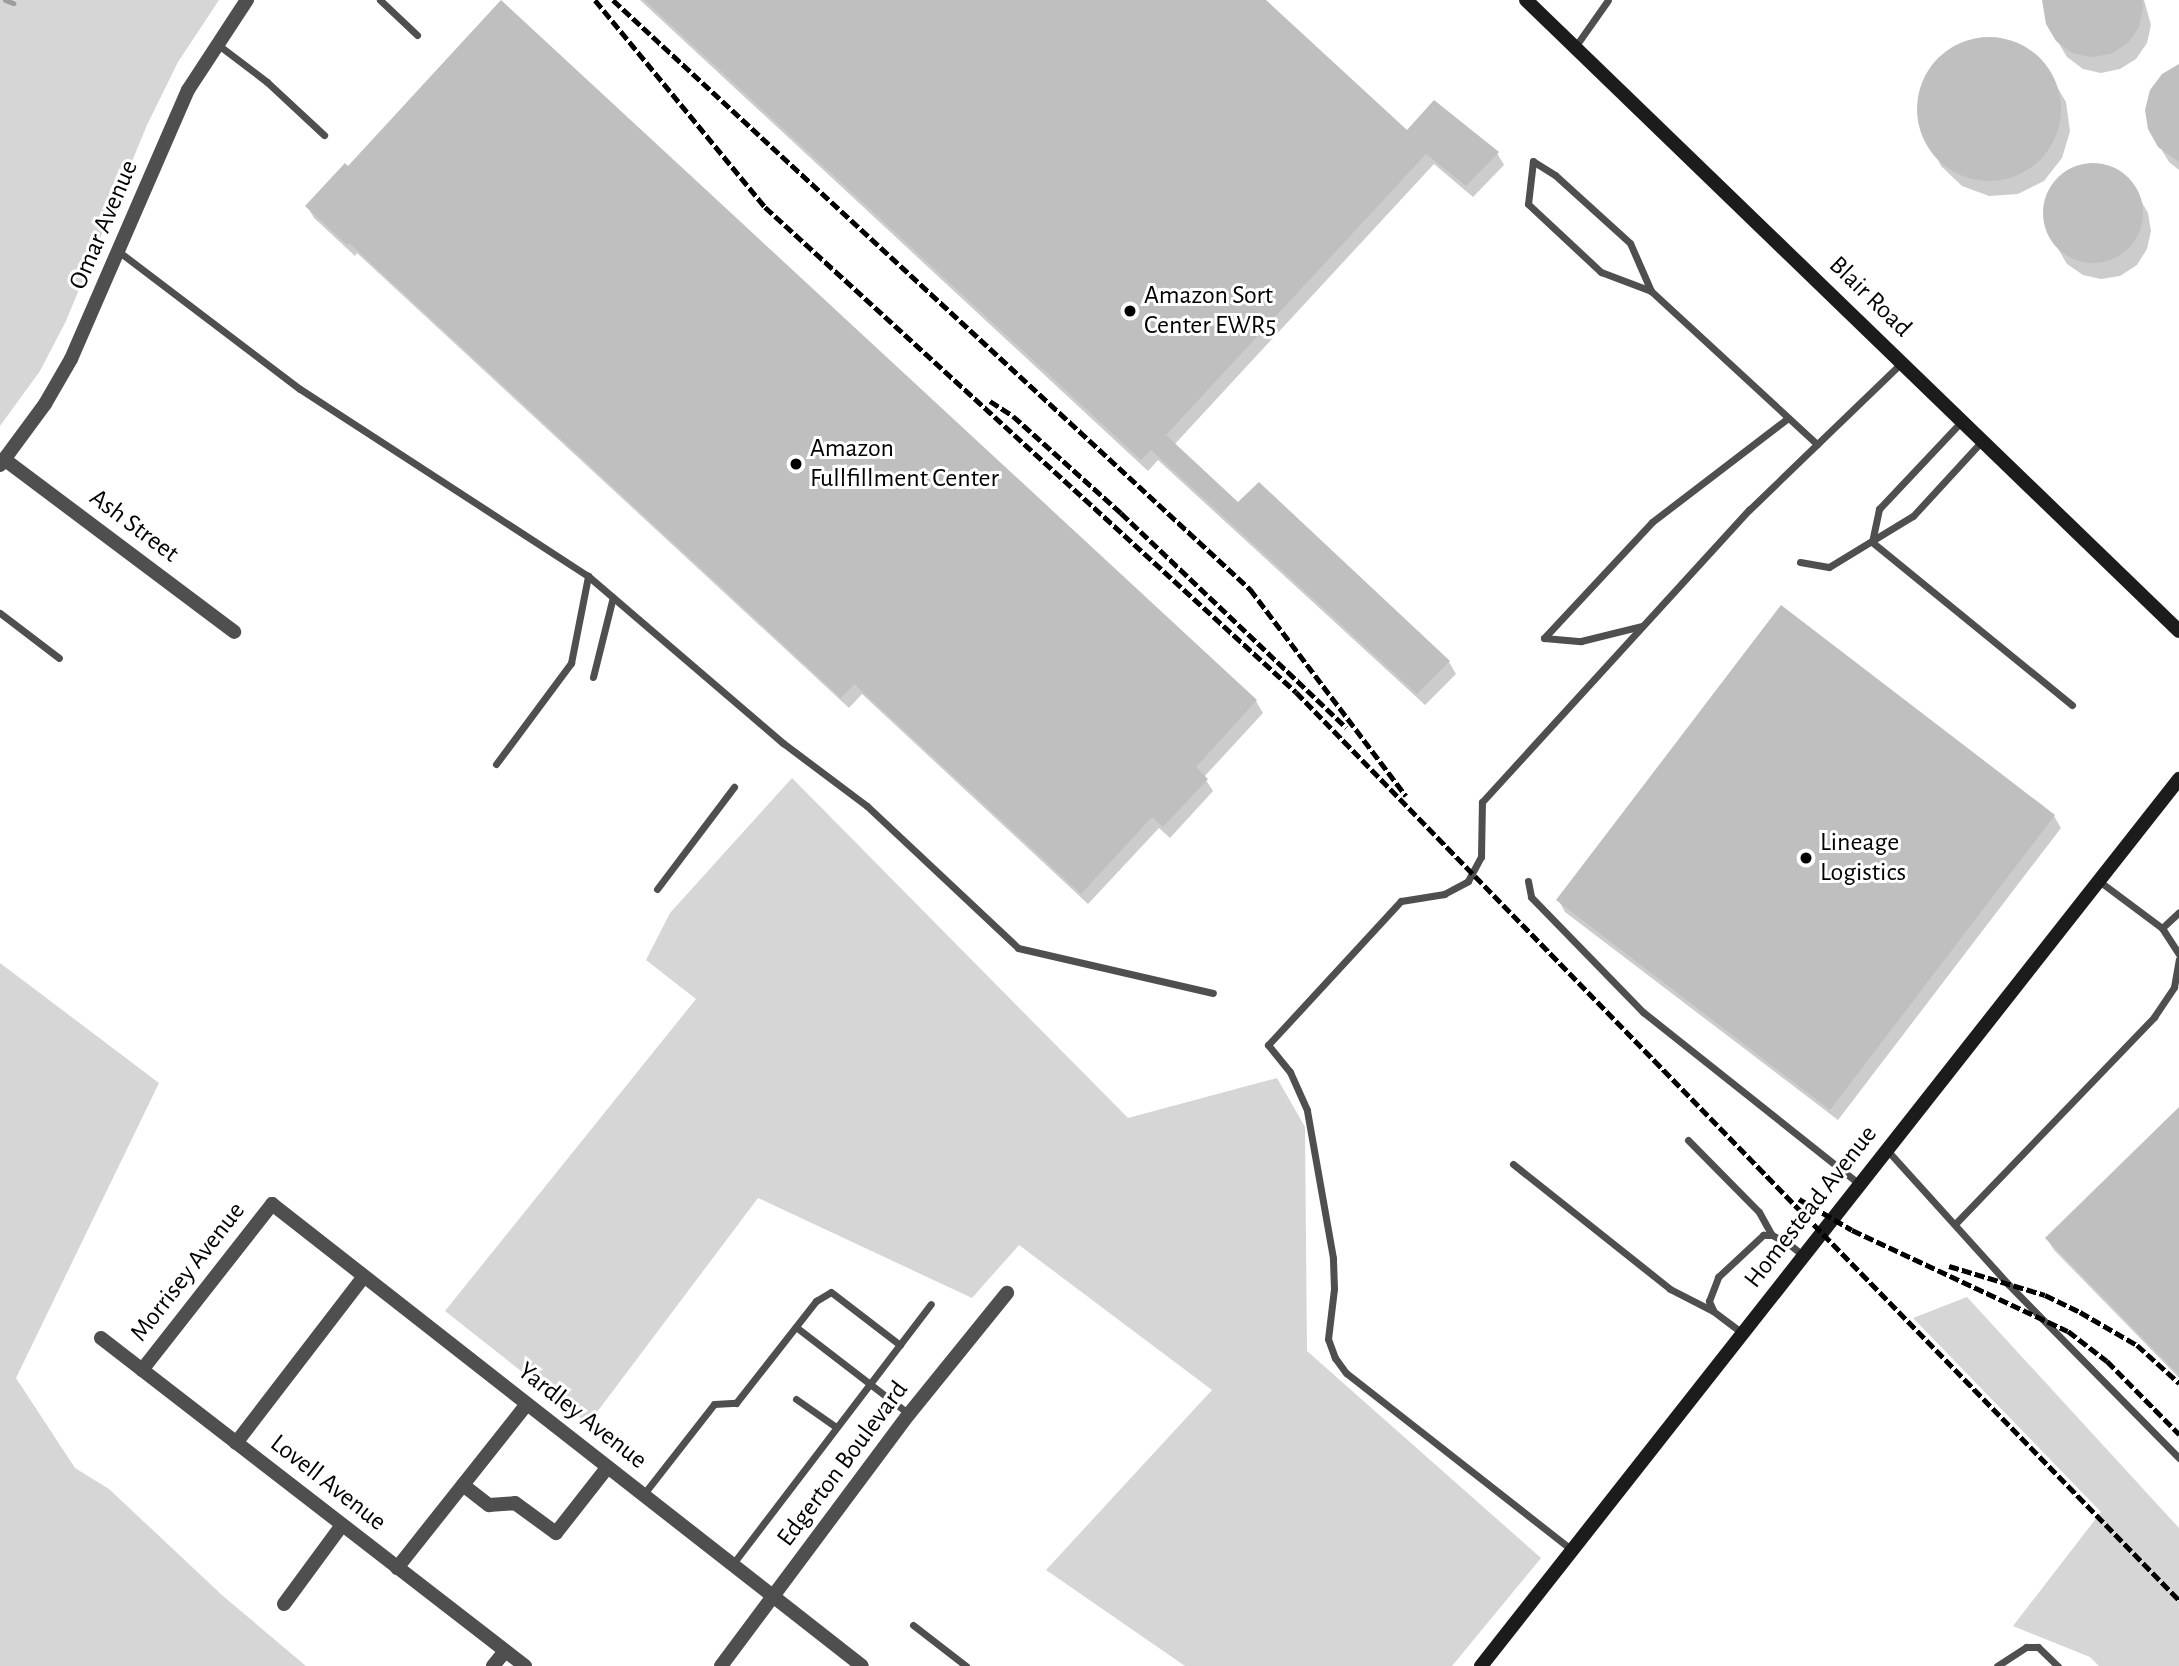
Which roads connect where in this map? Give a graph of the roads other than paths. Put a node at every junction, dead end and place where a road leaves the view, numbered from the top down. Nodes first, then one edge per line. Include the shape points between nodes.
1 (247, 0) edge
2 (380, 0) edge
3 (1526, 0) edge
4 (1608, 0) edge
5 (417, 35) dead end
6 (216, 44) junction
7 (1575, 47) junction
8 (324, 135) dead end
9 (118, 251) junction
10 (1651, 291) junction
11 (1902, 362) junction
12 (1788, 418) junction
13 (1962, 421) junction
14 (1983, 441) junction
15 (1817, 444) junction
16 (2, 462) edge
17 (1872, 542) junction
18 (1800, 562) dead end
19 (588, 576) junction
20 (613, 597) junction
21 (0, 613) edge
22 (1642, 626) junction
23 (2179, 631) edge
24 (234, 632) dead end
25 (59, 658) dead end
26 (593, 677) dead end
27 (2072, 705) dead end
28 (496, 764) dead end
29 (2179, 779) edge
30 (733, 788) dead end
31 (1528, 881) dead end
32 (2099, 881) junction
33 (657, 889) dead end
34 (2179, 912) edge
35 (2162, 928) junction
36 (2179, 956) edge
37 (1213, 993) dead end
38 (1688, 1140) dead end
39 (1887, 1150) junction
40 (1513, 1164) dead end
41 (1860, 1185) junction
42 (272, 1203) joint
43 (1955, 1223) junction
44 (1772, 1235) junction
45 (1804, 1256) junction
46 (364, 1276) junction
47 (1007, 1293) dead end
48 (931, 1304) dead end
49 (1713, 1311) junction
50 (796, 1327) junction
51 (1743, 1334) junction
52 (101, 1338) dead end
53 (900, 1345) junction
54 (142, 1370) junction
55 (870, 1384) junction
56 (796, 1399) dead end
57 (527, 1404) junction
58 (909, 1414) junction
59 (836, 1427) junction
60 (236, 1443) junction
61 (2179, 1458) edge
62 (607, 1468) junction
63 (463, 1485) junction
64 (643, 1495) junction
65 (342, 1525) junction
66 (1572, 1550) junction
67 (732, 1565) junction
68 (397, 1568) junction
69 (773, 1598) junction
70 (284, 1604) dead end
71 (913, 1625) dead end
72 (505, 1651) junction
73 (494, 1666) edge
74 (525, 1666) edge
75 (721, 1666) edge
76 (862, 1666) edge
77 (966, 1666) edge
78 (1481, 1666) edge
79 (1997, 1666) edge
80 (2058, 1666) edge

1 - 6 street, Omar Avenue
2 - 5 lane
3 - 7 street, Blair Road
4 - 7 lane
6 - 8 lane
6 - 9 street, Omar Avenue via 175,117
7 - 11 street, Blair Road
9 - 16 street, Omar Avenue via 71,359
9 - 19 lane via 300,389
10 - 10 lane via 1630,243 1555,174 1533,161 1528,204 1601,272
10 - 12 lane
11 - 13 street, Blair Road
11 - 15 lane
12 - 15 lane
12 - 22 lane via 1652,522 1544,638 1581,641
13 - 14 street, Blair Road
13 - 17 lane via 1879,509
14 - 17 lane via 1913,516
14 - 23 street, Blair Road
15 - 22 lane
16 - 24 street, Ash Street
17 - 18 lane via 1829,567
17 - 27 lane
19 - 20 lane
19 - 28 lane via 571,663
20 - 26 lane
20 - 37 lane via 783,743 867,806 1018,948
21 - 25 lane
22 - 66 lane via 1482,802 1481,857 1468,881 1444,894 1401,901 1268,1045 1290,1072 1307,1110 1333,1258 1328,1339 1335,1358 1346,1373
29 - 32 street, Homestead Avenue
30 - 33 lane
31 - 41 lane via 1531,897 1643,1012
32 - 35 lane
32 - 39 street, Homestead Avenue
34 - 35 lane
35 - 36 lane
36 - 43 lane via 2174,988 2154,1017
38 - 44 lane via 1759,1212
39 - 41 street, Homestead Avenue
39 - 43 lane
40 - 49 lane via 1670,1289
41 - 45 street, Homestead Avenue
42 - 46 street, Yardley Avenue
42 - 54 street, Morrisey Avenue
43 - 61 lane via 2008,1284
44 - 45 lane
44 - 49 lane via 1754,1240 1718,1277 1709,1301
45 - 51 street, Homestead Avenue
46 - 57 street, Yardley Avenue
46 - 60 street
47 - 58 street, Edgerton Boulevard
48 - 53 lane
49 - 51 lane
50 - 53 lane via 816,1301 831,1292
50 - 55 lane
50 - 64 lane via 736,1403 714,1404
51 - 66 street, Homestead Avenue
52 - 54 street, Lovell Avenue
53 - 55 lane
54 - 60 street, Lovell Avenue
55 - 58 lane
55 - 59 lane
56 - 59 lane
57 - 62 street, Yardley Avenue
57 - 63 street
58 - 69 street, Edgerton Boulevard
59 - 67 lane
60 - 65 street, Lovell Avenue
62 - 63 street via 556,1533 515,1503 489,1505
62 - 64 street, Yardley Avenue
63 - 68 street
64 - 67 street, Yardley Avenue
65 - 68 street, Lovell Avenue
65 - 70 street
66 - 78 street, Homestead Avenue
67 - 69 street, Yardley Avenue
68 - 72 street, Lovell Avenue
69 - 75 street, Edgerton Boulevard
69 - 76 street, Yardley Avenue
71 - 77 lane
72 - 73 street
72 - 74 street, Lovell Avenue
79 - 80 lane via 2026,1647 2038,1647

